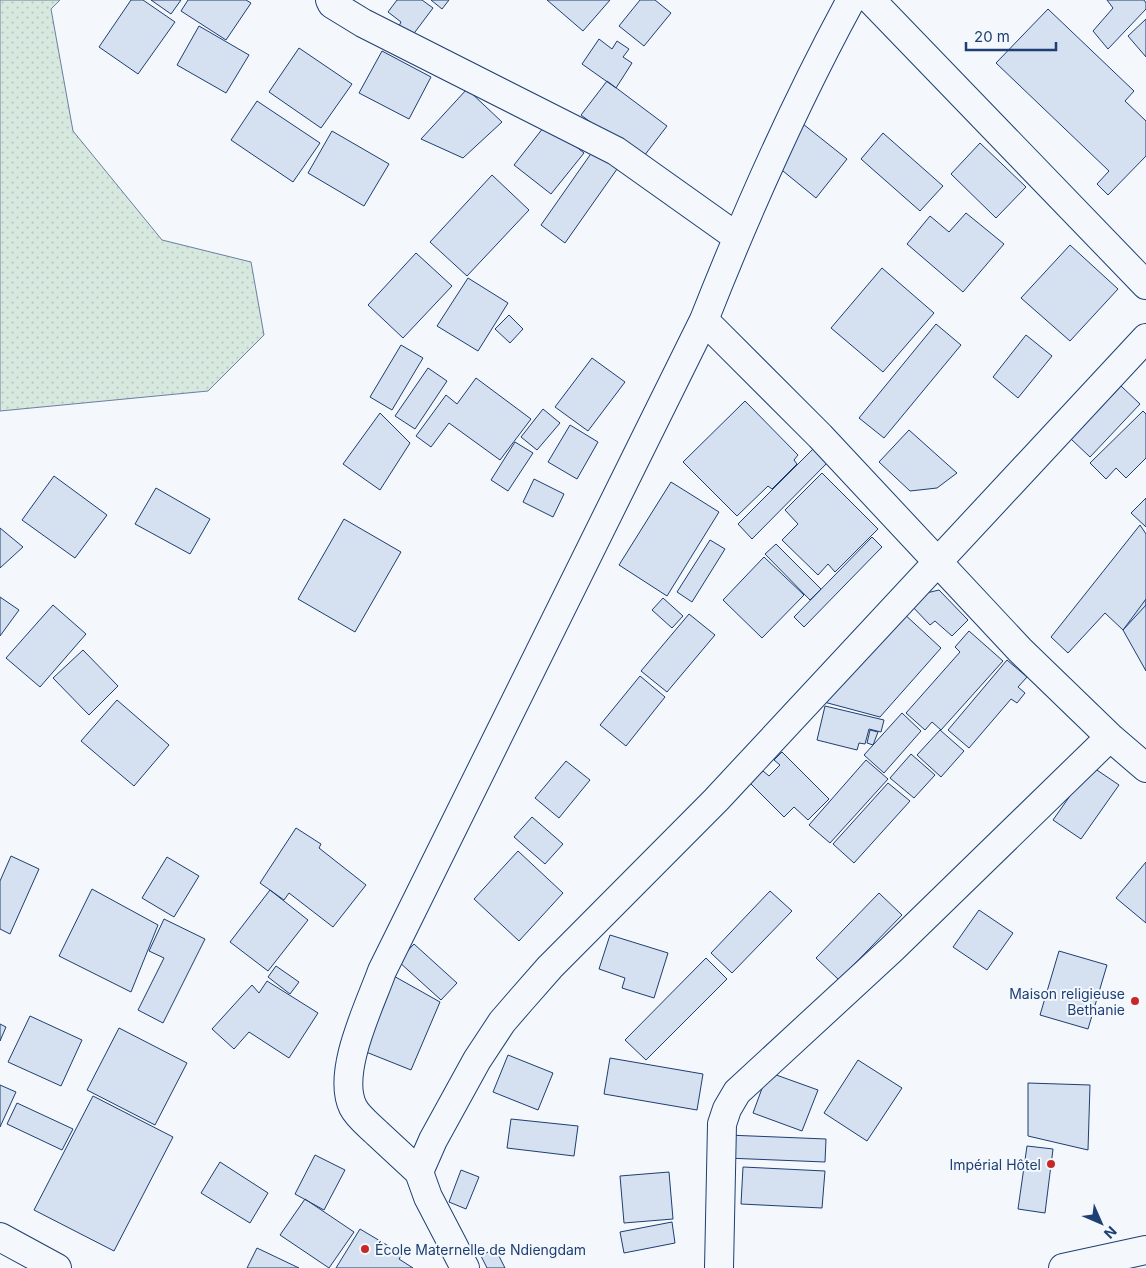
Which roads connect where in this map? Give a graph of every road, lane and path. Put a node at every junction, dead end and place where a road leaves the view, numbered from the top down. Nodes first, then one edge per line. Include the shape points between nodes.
1 (330, 0) edge
2 (851, 0) edge
3 (871, 0) edge
4 (737, 236) junction
5 (1146, 285) edge
6 (704, 320) junction
7 (1146, 338) edge
8 (938, 561) junction
9 (1110, 737) junction
10 (1146, 768) edge
11 (419, 1172) junction
12 (0, 1237) edge
13 (1146, 1250) edge
14 (57, 1268) edge
15 (465, 1268) edge
16 (719, 1268) edge
17 (1063, 1268) edge

1 - 4 street via 363,23 616,151
2 - 4 street via 820,57
3 - 5 street
4 - 6 street
6 - 8 street
6 - 11 street via 382,971 352,1054 348,1073 353,1107
7 - 8 street
8 - 9 street via 1020,650
8 - 11 street via 716,800 550,967 502,1022 477,1060
9 - 10 street
9 - 16 street via 892,949 737,1092 722,1124
11 - 15 street via 428,1197
12 - 14 street
13 - 17 street

